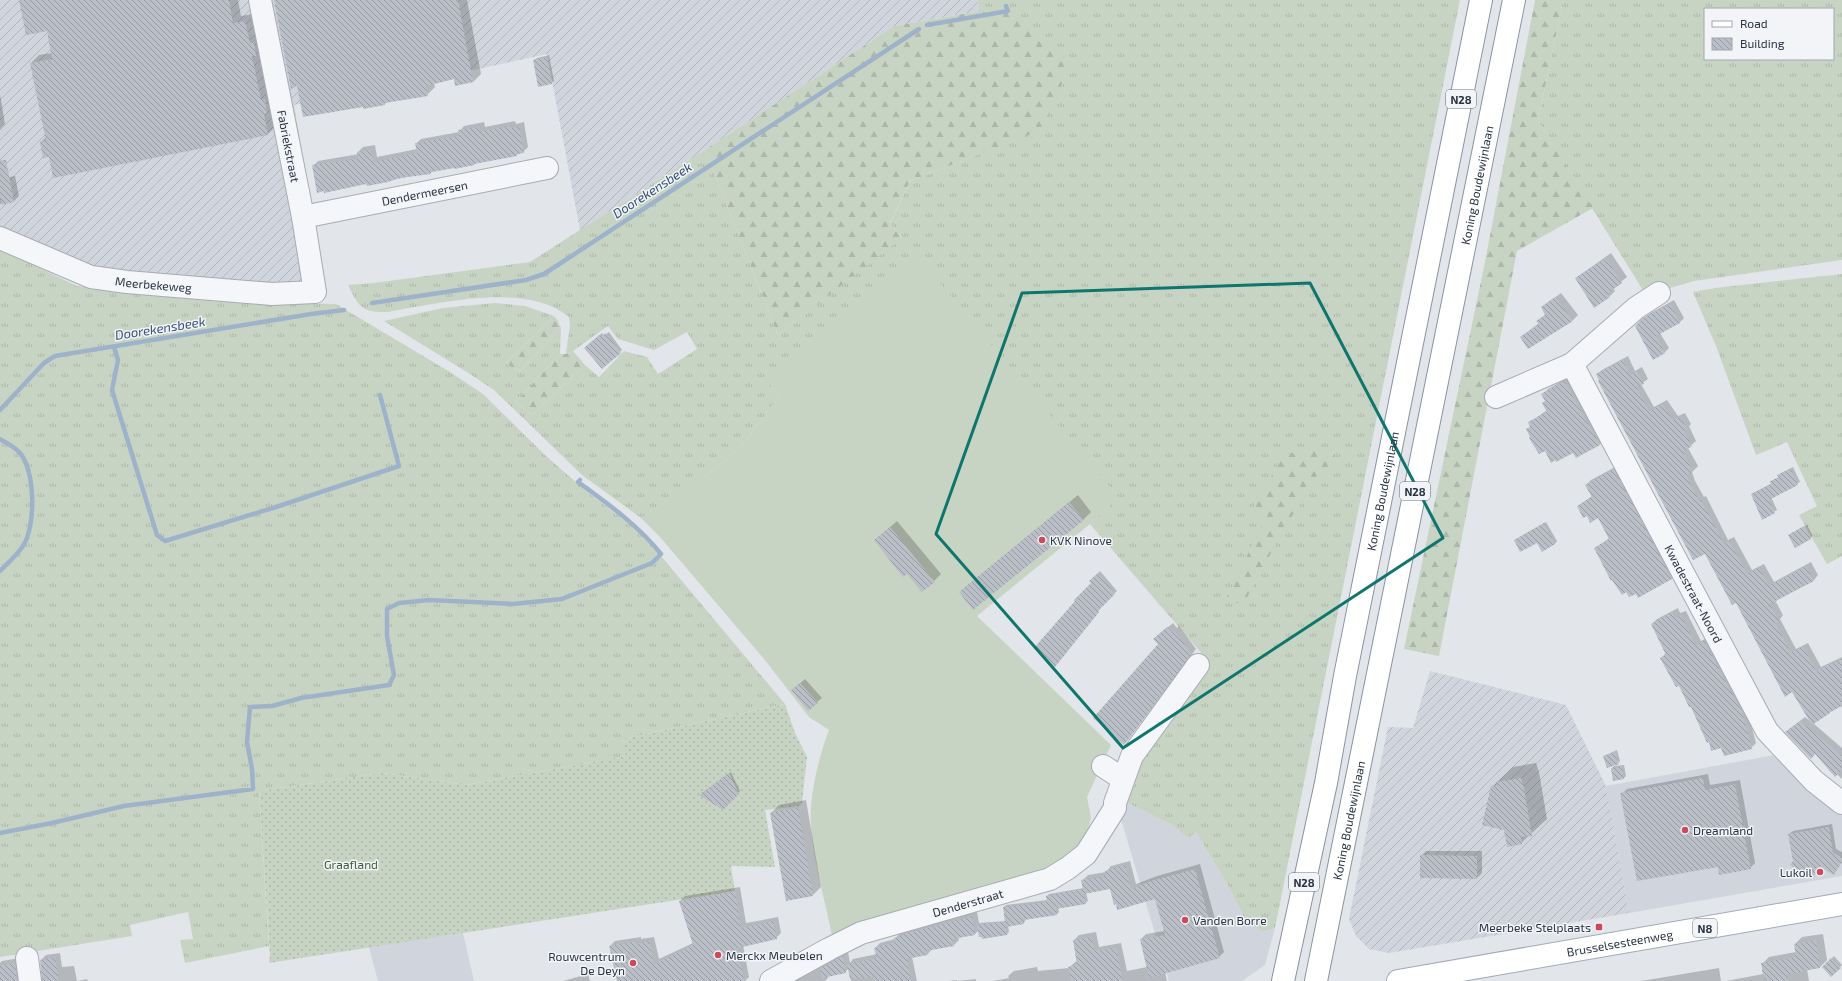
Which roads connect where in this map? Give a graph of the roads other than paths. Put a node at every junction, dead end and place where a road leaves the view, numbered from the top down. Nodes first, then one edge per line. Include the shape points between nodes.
1 (260, 0) edge
2 (1481, 0) edge
3 (1514, 0) edge
4 (547, 168) dead end
5 (303, 217) junction
6 (0, 238) edge
7 (315, 292) joint
8 (1659, 293) dead end
9 (1572, 364) junction
10 (1496, 397) dead end
11 (1198, 665) dead end
12 (1102, 766) dead end
13 (1123, 779) junction
14 (1842, 803) edge
15 (1842, 904) edge
16 (27, 958) dead end
17 (30, 981) edge
18 (771, 981) edge
19 (1283, 981) edge
20 (1316, 981) edge
21 (1398, 981) edge

1 - 5 street, Fabriekstraat
2 - 19 main road, Koning Boudewijnlaan / N28 via 1345,676 1326,783
3 - 20 main road, Koning Boudewijnlaan / N28
4 - 5 street, Dendermeersen
5 - 7 street, Fabriekstraat
6 - 7 street, Meerbekeweg via 91,277 272,294
8 - 9 street via 1636,308
9 - 10 street
9 - 14 street, Kwadestraat-Noord via 1767,731 1814,780
11 - 13 street, Denderstraat via 1132,756
12 - 13 street
13 - 18 street, Denderstraat via 1115,808 1086,854 1050,879 861,933
15 - 21 main road, Brusselsesteenweg / N8
16 - 17 street

